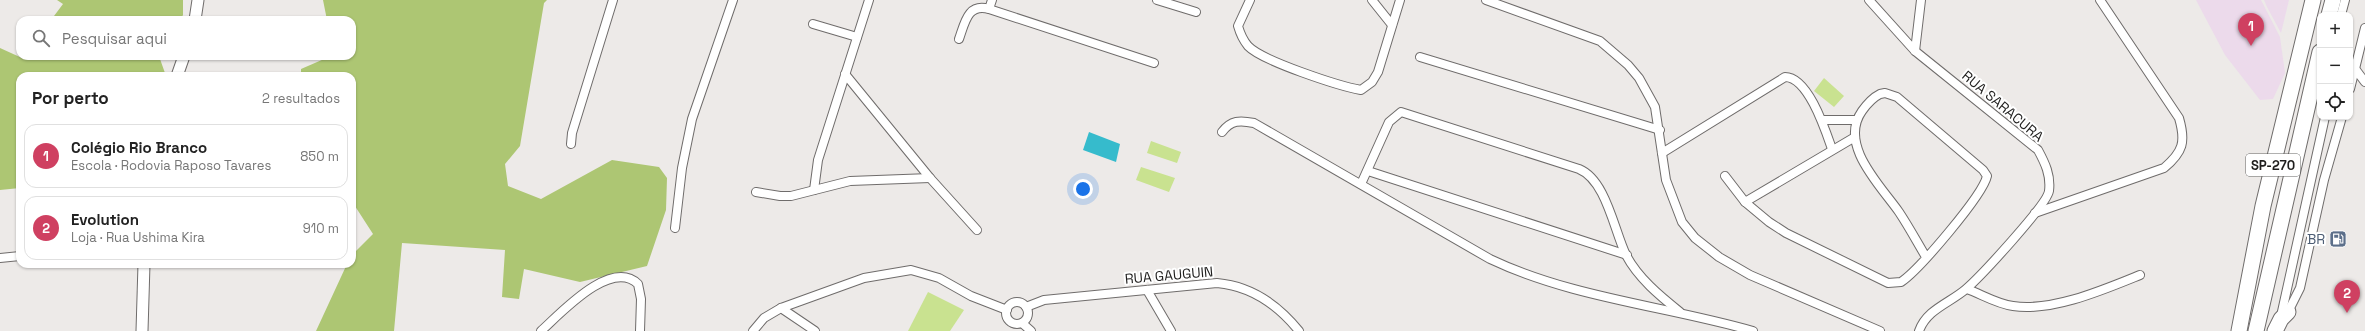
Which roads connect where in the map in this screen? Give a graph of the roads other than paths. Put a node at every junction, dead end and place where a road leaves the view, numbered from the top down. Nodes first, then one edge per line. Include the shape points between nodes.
1 (198, 0) edge
2 (613, 0) edge
3 (733, 0) edge
4 (869, 0) edge
5 (992, 0) edge
6 (1157, 0) edge
7 (1250, 0) edge
8 (1372, 0) edge
9 (1400, 0) edge
10 (1486, 0) edge
11 (1869, 0) edge
12 (1921, 0) edge
13 (2100, 0) edge
14 (2313, 0) edge
15 (2333, 0) edge
16 (2345, 0) edge
17 (989, 9) junction
18 (1196, 12) dead end
19 (2330, 12) edge
20 (2342, 12) edge
21 (196, 16) edge
22 (813, 24) dead end
23 (1392, 25) junction
24 (2365, 28) edge
25 (857, 37) junction
26 (958, 39) dead end
27 (1915, 51) junction
28 (1420, 57) dead end
29 (183, 60) edge
30 (1154, 63) dead end
31 (2317, 65) edge
32 (2353, 66) edge
33 (2356, 69) junction
34 (178, 72) edge
35 (845, 74) junction
36 (2365, 82) edge
37 (2352, 84) edge
38 (1822, 120) junction
39 (1856, 120) junction
40 (2324, 120) edge
41 (2341, 120) edge
42 (1660, 130) junction
43 (1222, 132) dead end
44 (1855, 136) junction
45 (571, 144) dead end
46 (1832, 149) junction
47 (1662, 153) junction
48 (1368, 171) junction
49 (1725, 176) dead end
50 (930, 178) junction
51 (1361, 184) junction
52 (814, 190) junction
53 (756, 192) dead end
54 (1745, 202) junction
55 (2035, 213) junction
56 (675, 228) dead end
57 (977, 230) dead end
58 (1627, 255) junction
59 (16, 256) edge
60 (1926, 257) junction
61 (0, 258) edge
62 (144, 268) edge
63 (2140, 276) dead end
64 (1967, 289) junction
65 (1147, 290) junction
66 (781, 308) junction
67 (1026, 308) junction
68 (1007, 310) junction
69 (1682, 314) junction
70 (1022, 323) junction
71 (2281, 323) edge
72 (142, 331) edge
73 (541, 331) edge
74 (640, 331) edge
75 (753, 331) edge
76 (815, 331) edge
77 (1031, 331) edge
78 (1171, 331) edge
79 (1299, 331) edge
80 (1753, 331) edge
81 (1880, 331) edge
82 (1919, 331) edge
83 (2239, 331) edge
84 (2256, 331) edge

1 - 21 street
2 - 45 street via 572,133
3 - 56 street via 692,119 682,168
4 - 25 street
5 - 17 street
6 - 18 street
7 - 23 street via 1238,26 1242,37 1252,49 1268,59 1361,90 1375,78
8 - 23 street
9 - 23 street
10 - 42 street via 1600,41 1628,65 1645,87 1655,107
11 - 27 street, RUA SARACURA
12 - 27 street
13 - 55 street via 2179,118 2183,133 2182,146 2175,158 2164,168
14 - 83 highway, SP-270 via 2263,206
15 - 19 highway
16 - 20 street
17 - 26 street via 974,8 968,14
17 - 30 street
22 - 25 street
24 - 33 street
25 - 35 street
27 - 55 street, RUA SARACURA via 2038,150 2046,164 2049,192
28 - 42 street
29 - 34 street
31 - 84 highway, SP-270
32 - 33 street
33 - 36 street
33 - 37 street
35 - 50 street
35 - 52 street via 818,160
38 - 39 street
38 - 46 street
38 - 47 street via 1799,83 1793,78 1785,77
39 - 44 street
39 - 60 street via 1873,97 1891,94 1926,121 1987,176 1980,192
40 - 71 street
41 - 71 street via 2324,180 2300,288
42 - 47 street
43 - 51 street via 1234,121 1254,123
44 - 46 street
44 - 60 street via 1863,162 1874,182 1898,211
46 - 54 street
47 - 81 street via 1666,180 1673,202 1682,222 1695,238 1750,275
48 - 51 street
48 - 58 street
48 - 58 street via 1389,122 1395,116 1401,112 1434,122 1586,172 1596,182
49 - 54 street
50 - 52 street via 850,182
50 - 57 street
51 - 69 street via 1490,259 1521,273
52 - 53 street via 780,196
54 - 60 street via 1786,233 1888,283 1901,282
55 - 64 street, RUA SARACURA
58 - 69 street via 1653,289
59 - 61 street
62 - 72 street
63 - 64 street via 2048,305 2029,308 2010,306
64 - 82 street, RUA SARACURA via 1939,305
65 - 67 street, RUA GAUGUIN via 1044,300
65 - 78 street
65 - 79 street, RUA GAUGUIN via 1194,284 1230,284 1267,300 1288,317
66 - 68 street via 864,278 911,270 939,278 971,296
66 - 75 street via 764,318
66 - 76 street
67 - 68 street via 1022,303 1016,302
67 - 70 street via 1028,316
68 - 70 street via 1006,315 1010,322
69 - 80 street
70 - 77 street
73 - 74 street via 573,301 592,288 619,276 626,276 638,284 641,299

